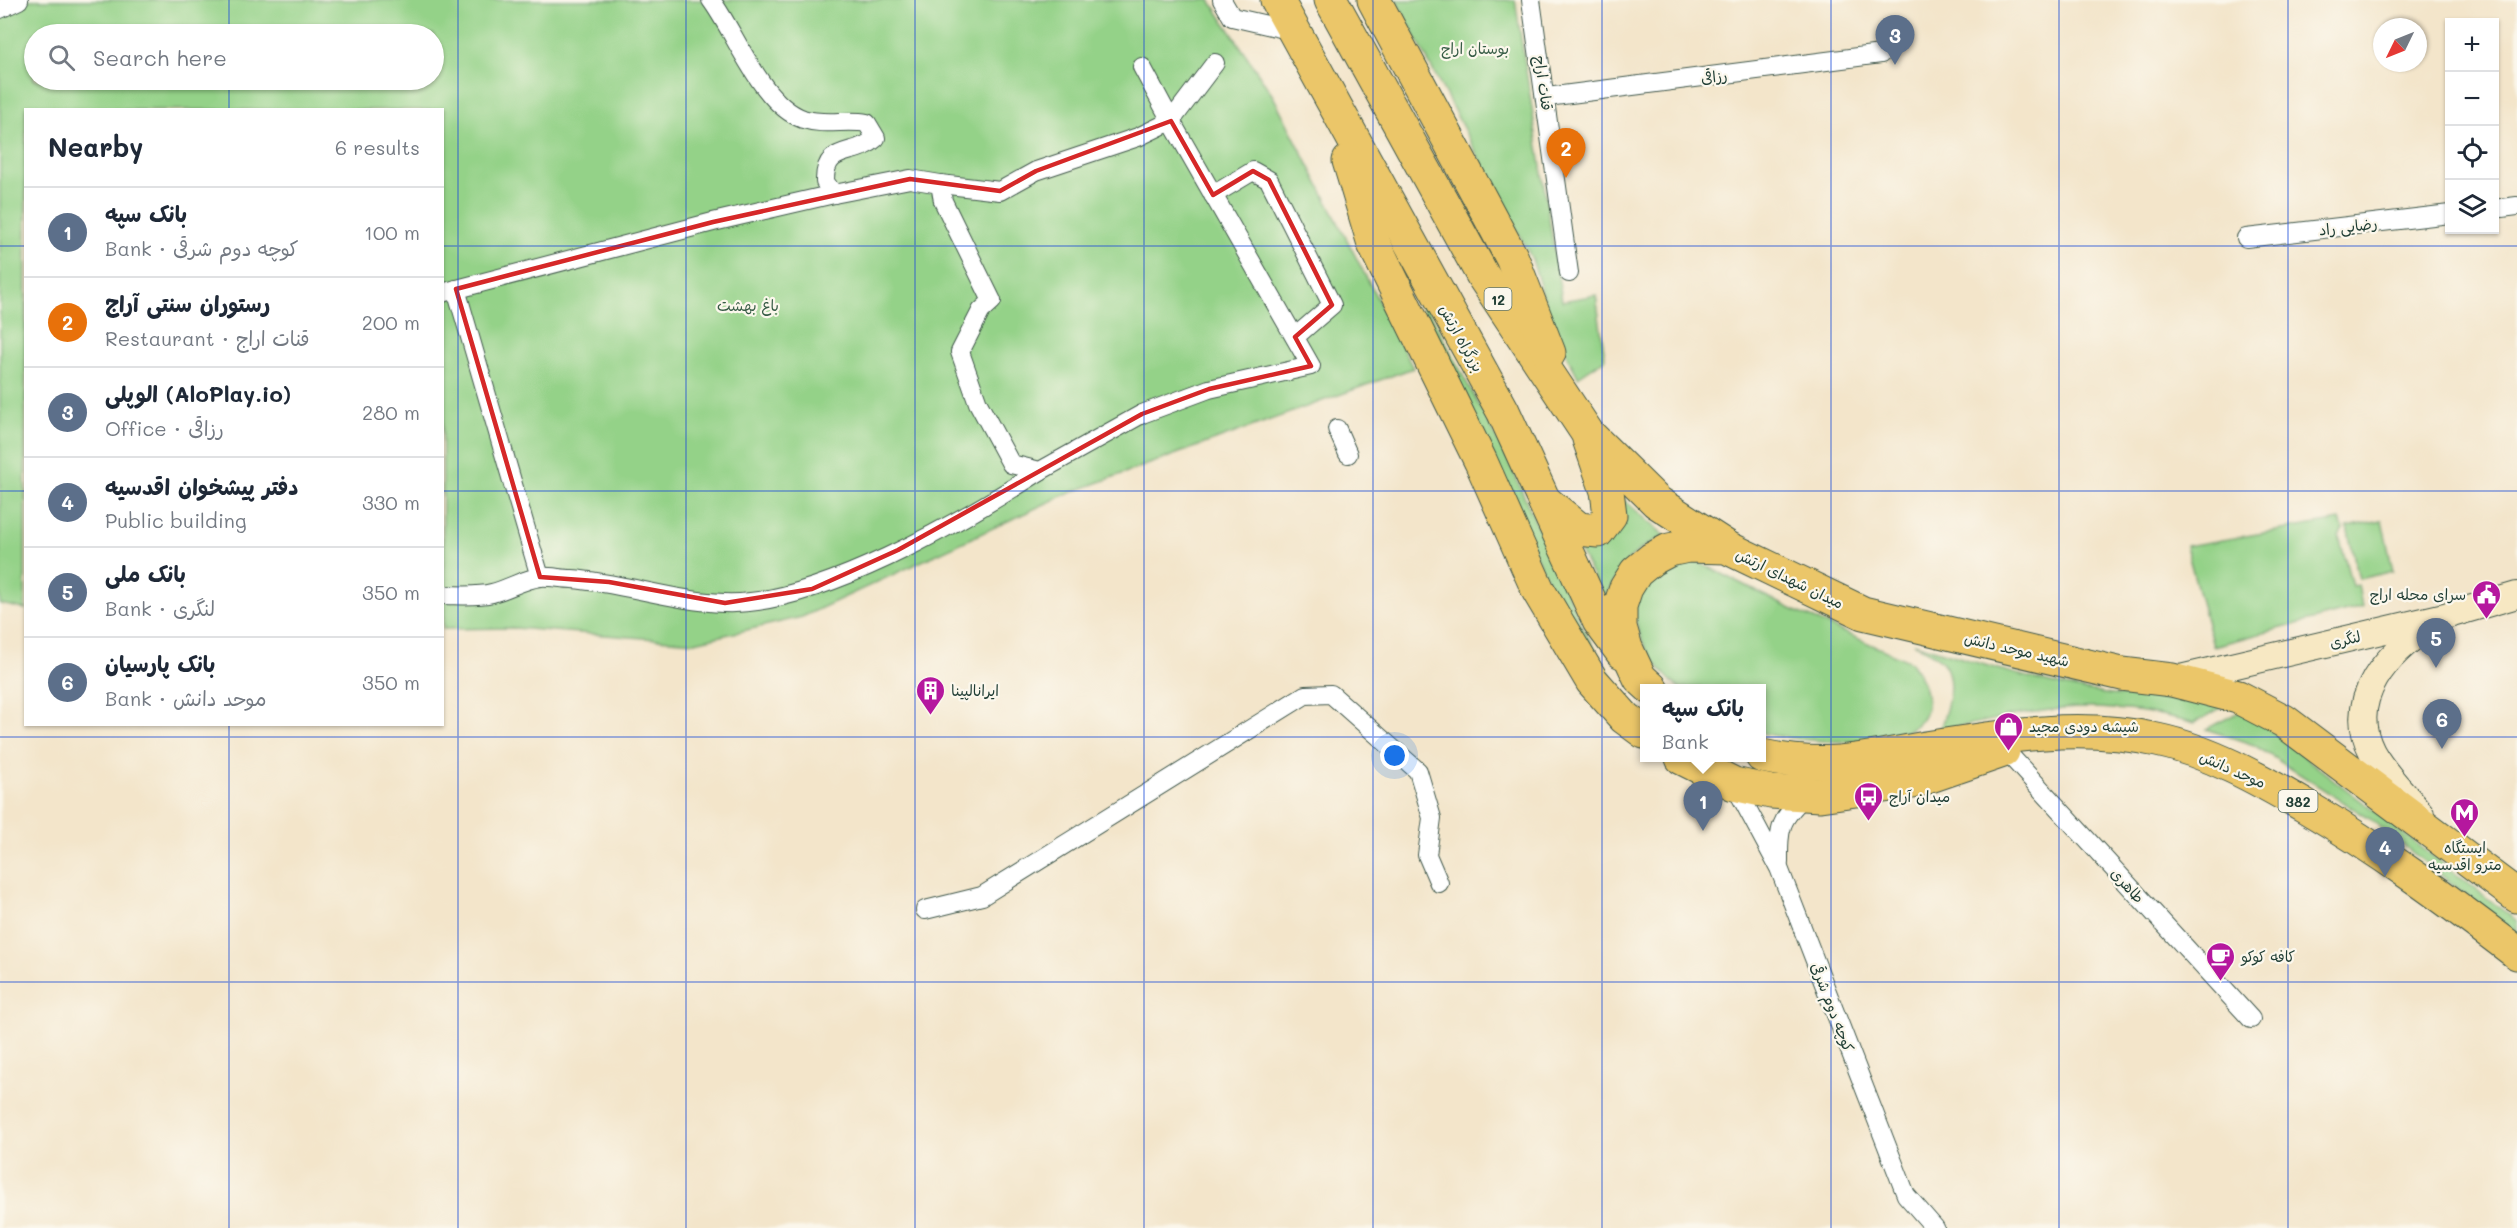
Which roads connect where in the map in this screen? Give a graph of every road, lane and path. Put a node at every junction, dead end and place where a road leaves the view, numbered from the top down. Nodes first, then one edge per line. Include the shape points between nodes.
1 (19, 0) edge
2 (711, 0) edge
3 (1222, 0) edge
4 (1270, 0) edge
5 (1277, 0) edge
6 (1331, 0) edge
7 (1531, 0) edge
8 (1377, 3) edge
9 (0, 9) edge
10 (1293, 30) junction
11 (1881, 54) dead end
12 (1215, 63) dead end
13 (1142, 67) dead end
14 (1547, 98) junction
15 (1335, 107) junction
16 (1171, 121) junction
17 (940, 184) junction
18 (834, 194) junction
19 (1213, 195) junction
20 (2517, 206) edge
21 (2499, 208) edge
22 (2445, 215) edge
23 (2246, 238) dead end
24 (1569, 273) dead end
25 (449, 291) edge
26 (1294, 338) junction
27 (1566, 403) junction
28 (1337, 429) dead end
29 (1588, 434) junction
30 (1348, 454) dead end
31 (1040, 471) junction
32 (1543, 500) junction
33 (1726, 547) junction
34 (540, 577) junction
35 (2517, 594) edge
36 (444, 595) edge
37 (1863, 613) joint
38 (2445, 616) junction
39 (2172, 680) junction
40 (1646, 683) edge
41 (1640, 729) edge
42 (2044, 733) junction
43 (2005, 750) junction
44 (1766, 757) edge
45 (1690, 762) edge
46 (1734, 784) junction
47 (1806, 795) junction
48 (2436, 834) junction
49 (1779, 868) junction
50 (1439, 883) dead end
51 (2517, 896) edge
52 (925, 910) dead end
53 (2517, 953) edge
54 (2251, 1019) dead end
55 (1935, 1228) edge

1 - 9 street
2 - 18 street via 762,86 778,101 801,118 825,124 867,123 876,138 868,145 836,154 827,162 825,182
3 - 10 street via 1232,17
4 - 10 highway
5 - 10 highway, بزرگراه ارتش
6 - 27 highway, 12 via 1483,276
7 - 14 street, قنات اراج
8 - 27 highway via 1512,258
10 - 15 highway, بزرگراه ارتش
11 - 14 street, رزاقی
12 - 16 street
13 - 16 street
14 - 24 street, قنات اراج
15 - 32 highway, بزرگراه ارتش via 1503,411
15 - 41 highway via 1374,244 1481,462 1538,590 1592,681
16 - 17 street via 1138,137 1036,171 1000,191
16 - 19 street
17 - 18 street via 910,179
17 - 31 street via 943,201 992,301 981,311 960,352 978,403 1011,464
18 - 25 street
19 - 26 street
19 - 26 street via 1252,171 1269,180 1332,305
20 - 21 street
22 - 23 street, رضایی راد
25 - 34 street
26 - 31 street via 1311,366 1209,389 1142,414
27 - 29 highway, 12
28 - 30 street
29 - 32 highway via 1607,491 1610,515 1598,531 1579,529
29 - 33 highway, 12 via 1656,502
31 - 34 street via 898,550 812,588 762,600 725,603 609,582
32 - 40 highway, بزرگراه ارتش via 1599,621
33 - 37 highway, میدان شهدای ارتش
33 - 40 highway, میدان شهدای ارتش via 1669,550 1636,572 1626,588 1620,606 1620,627 1626,648
34 - 36 street via 490,594
35 - 38 main road, لنگری
37 - 39 highway, شهید موحد دانش via 2122,674
38 - 39 main road, لنگری
38 - 48 main road via 2394,652 2368,692 2362,712 2372,753
39 - 48 highway via 2238,697 2284,721
42 - 43 highway
42 - 44 highway, 382 via 1943,745 1836,764
42 - 53 highway, موحد دانش / 382 via 2102,732 2157,740 2241,771 2421,879
43 - 47 highway via 1913,782
43 - 54 street, طاهری
45 - 46 highway
46 - 47 highway
46 - 49 street, کوچه دوم شرقی
47 - 49 street via 1779,827
48 - 51 highway
49 - 55 street, کوچه دوم شرقی via 1906,1195
50 - 52 street via 1427,855 1432,818 1418,771 1331,693 1305,695 982,896

